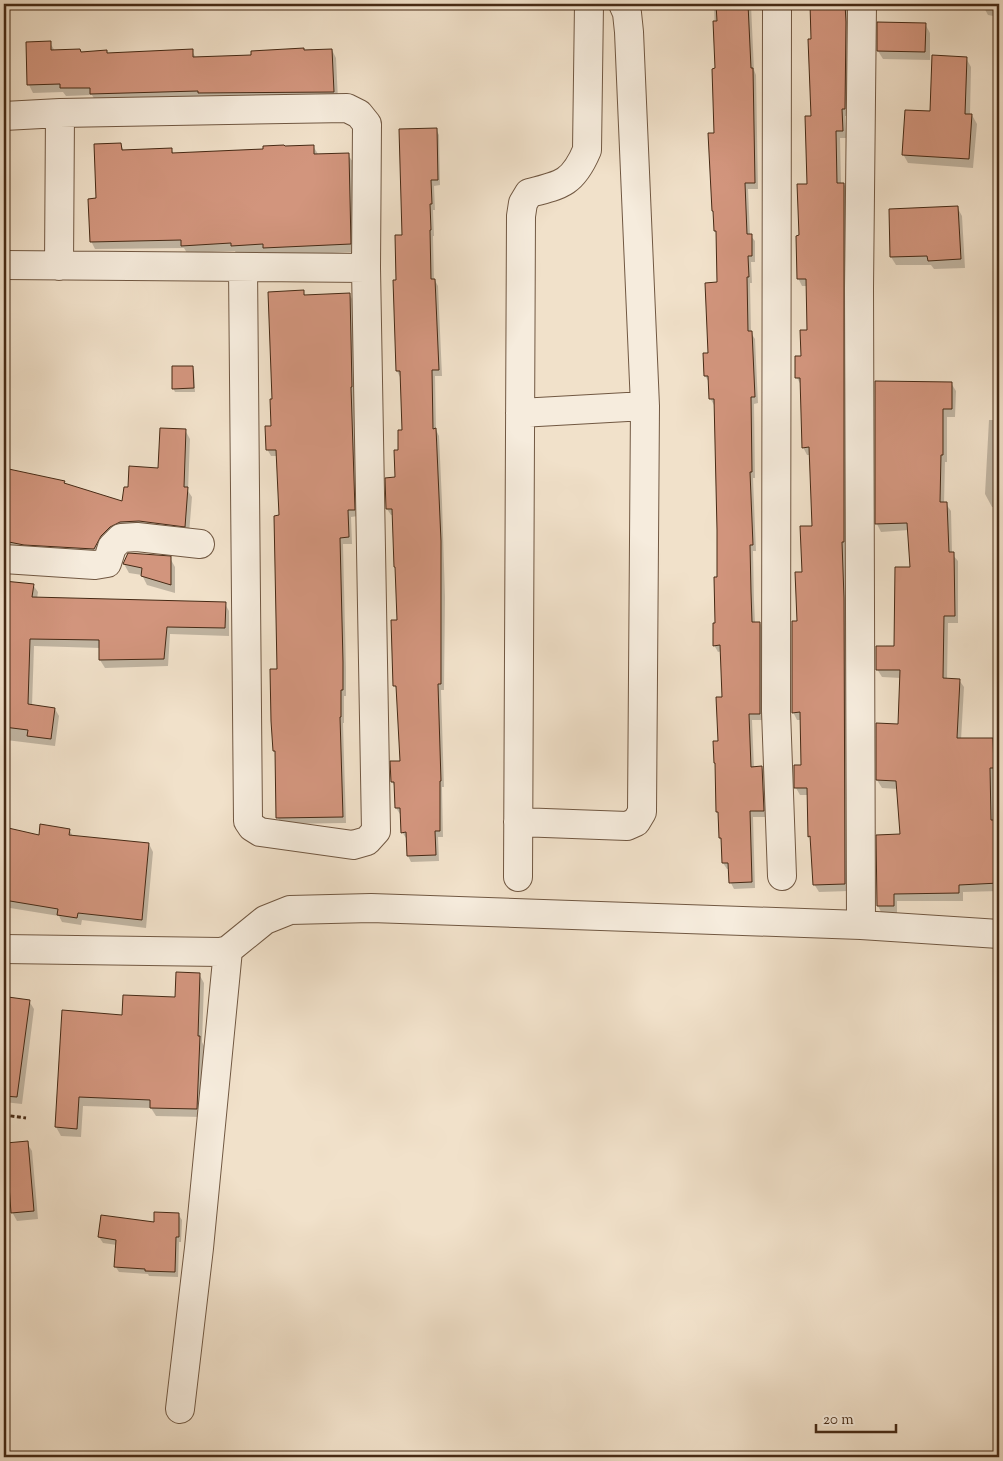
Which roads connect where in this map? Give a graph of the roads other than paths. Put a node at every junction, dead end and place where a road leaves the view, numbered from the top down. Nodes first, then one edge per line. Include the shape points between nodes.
1 (589, 4) edge
2 (623, 4) edge
3 (777, 4) edge
4 (862, 4) edge
5 (60, 113) junction
6 (4, 116) edge
7 (4, 265) edge
8 (59, 266) junction
9 (243, 267) junction
10 (366, 268) junction
11 (645, 406) junction
12 (520, 413) junction
13 (200, 544) dead end
14 (4, 559) edge
15 (518, 822) junction
16 (782, 876) dead end
17 (518, 877) dead end
18 (861, 925) junction
19 (999, 934) edge
20 (4, 949) edge
21 (228, 950) junction
22 (180, 1409) dead end

1 - 12 street via 588,150 572,176 558,186 529,193 523,203
2 - 11 street via 629,32
3 - 16 street via 776,712
4 - 18 street via 859,288
5 - 6 street
5 - 8 street
5 - 10 street via 347,108 359,114 367,124
7 - 8 street
8 - 9 street
9 - 10 street
9 - 10 street via 248,820 260,832 352,845 367,841 376,831
11 - 12 street
11 - 15 street via 642,812 636,822 627,826
12 - 15 street
13 - 14 street via 121,538 112,547 107,563 95,565
15 - 17 street
18 - 19 street
18 - 21 street via 371,908 290,910 265,920
20 - 21 street via 210,953
21 - 22 street

